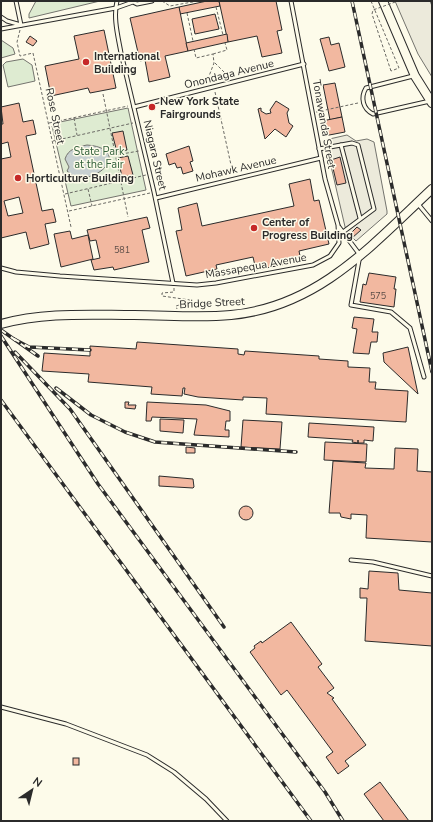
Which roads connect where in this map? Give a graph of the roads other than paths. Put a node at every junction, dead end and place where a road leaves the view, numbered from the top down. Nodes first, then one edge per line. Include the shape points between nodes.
1 (16, 1) edge
2 (118, 1) edge
3 (152, 1) edge
4 (291, 1) edge
5 (383, 1) edge
6 (133, 2) edge
7 (116, 8) junction
8 (1, 17) edge
9 (21, 25) junction
10 (1, 29) edge
11 (304, 64) junction
12 (415, 76) junction
13 (431, 102) edge
14 (134, 106) junction
15 (341, 145) junction
16 (319, 148) junction
17 (321, 158) junction
18 (432, 189) edge
19 (156, 198) junction
20 (417, 203) junction
21 (432, 213) edge
22 (429, 216) junction
23 (360, 218) junction
24 (432, 221) edge
25 (338, 225) junction
26 (343, 232) junction
27 (336, 249) joint
28 (360, 255) junction
29 (1, 268) edge
30 (173, 283) junction
31 (1, 324) edge
32 (424, 377) dead end
33 (351, 560) dead end
34 (432, 576) edge
35 (1, 708) edge
36 (227, 821) edge

1 - 9 lane
2 - 7 lane, Niagara Street
3 - 6 lane via 137,4
4 - 11 lane, Tonawanda Street
5 - 12 main road
6 - 7 lane
7 - 9 lane
7 - 14 lane, Niagara Street via 117,31
8 - 9 lane
9 - 10 lane
11 - 14 lane, Onondaga Avenue
11 - 16 lane, Tonawanda Street
12 - 13 main road
12 - 13 lane via 366,88 363,102 368,112 373,114
14 - 19 lane, Niagara Street
15 - 16 lane
15 - 23 lane
15 - 23 lane via 358,145 374,209
16 - 17 lane, Tonawanda Street
17 - 19 lane, Mohawk Avenue
17 - 25 lane, Tonawanda Street
18 - 20 main road, Bridge Street
19 - 30 lane, Niagara Street
20 - 22 lane
20 - 28 main road, Bridge Street
21 - 22 lane
22 - 24 lane
23 - 26 lane
25 - 26 lane
25 - 27 lane, Tonawanda Street via 339,243
26 - 28 lane
27 - 30 lane, Massapequa Avenue via 326,260 313,265 216,283
28 - 31 main road, Bridge Street via 321,285 278,305 232,315 48,316
28 - 32 lane via 351,305 391,312 410,328
29 - 30 lane, Massapequa Avenue via 16,272
33 - 34 lane via 373,562
35 - 36 lane via 66,724 147,755 174,772

